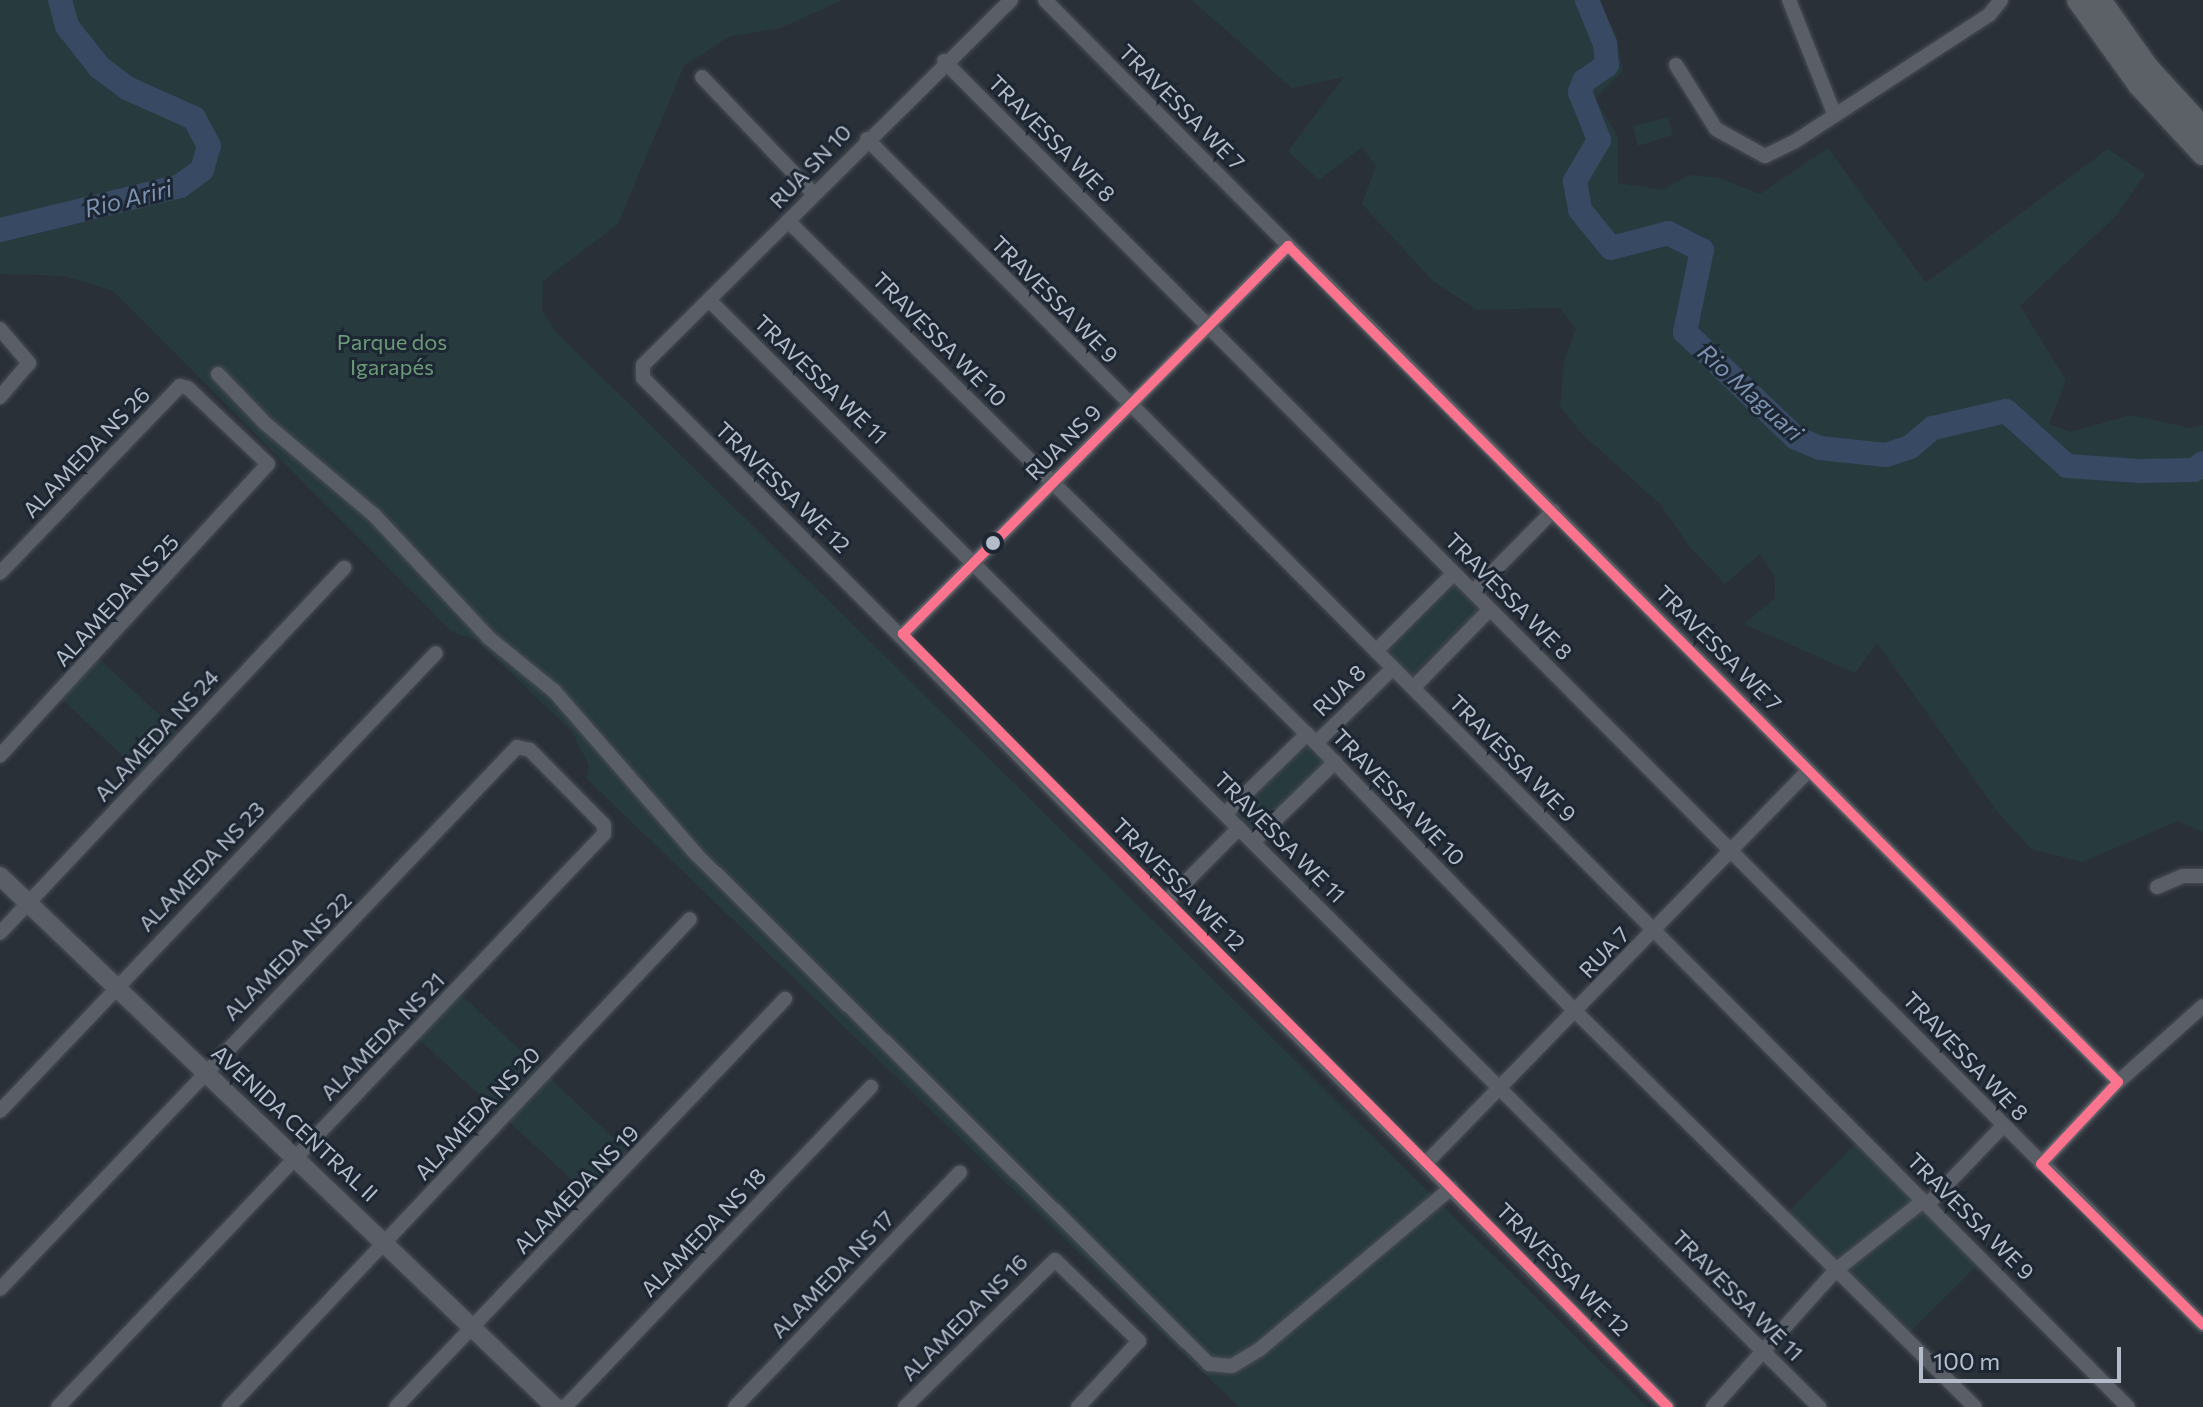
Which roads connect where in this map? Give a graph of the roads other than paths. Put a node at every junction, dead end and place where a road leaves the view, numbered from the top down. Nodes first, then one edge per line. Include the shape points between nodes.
1 (1011, 0) edge
2 (1045, 0) edge
3 (1789, 0) edge
4 (2001, 0) edge
5 (2078, 0) edge
6 (2100, 0) edge
7 (944, 61) junction
8 (1676, 65) dead end
9 (702, 77) dead end
10 (1834, 113) junction
11 (2203, 128) edge
12 (867, 139) junction
13 (2203, 154) edge
14 (814, 194) junction
15 (788, 221) junction
16 (1288, 246) junction
17 (709, 300) junction
18 (1208, 326) junction
19 (0, 329) edge
20 (643, 365) joint
21 (218, 374) dead end
22 (0, 397) edge
23 (1130, 404) junction
24 (263, 474) joint
25 (1054, 482) junction
26 (1553, 511) junction
27 (975, 560) junction
28 (344, 568) dead end
29 (0, 573) edge
30 (1454, 573) junction
31 (1473, 592) junction
32 (1490, 609) junction
33 (903, 634) junction
34 (1376, 651) junction
35 (436, 653) dead end
36 (1393, 668) junction
37 (1413, 688) junction
38 (1312, 738) junction
39 (0, 755) edge
40 (1335, 762) junction
41 (1809, 770) junction
42 (1225, 814) junction
43 (1239, 828) junction
44 (604, 834) joint
45 (1253, 842) junction
46 (1733, 850) junction
47 (0, 876) edge
48 (2203, 876) edge
49 (2157, 887) dead end
50 (1166, 902) junction
51 (28, 903) junction
52 (690, 919) dead end
53 (1654, 932) junction
54 (0, 933) edge
55 (115, 988) junction
56 (785, 999) dead end
57 (2203, 1006) edge
58 (1576, 1012) junction
59 (204, 1071) junction
60 (2118, 1082) junction
61 (1500, 1086) junction
62 (871, 1087) dead end
63 (0, 1111) edge
64 (2003, 1126) junction
65 (295, 1156) junction
66 (1427, 1162) junction
67 (2041, 1164) junction
68 (960, 1172) dead end
69 (1451, 1188) junction
70 (1926, 1202) junction
71 (386, 1241) junction
72 (1836, 1270) junction
73 (0, 1289) edge
74 (2203, 1325) edge
75 (471, 1328) junction
76 (1764, 1353) junction
77 (58, 1407) edge
78 (229, 1407) edge
79 (396, 1407) edge
80 (555, 1407) edge
81 (565, 1407) edge
82 (735, 1407) edge
83 (905, 1407) edge
84 (1078, 1407) edge
85 (1668, 1407) edge
86 (1713, 1407) edge
87 (1819, 1407) edge
88 (1975, 1407) edge
89 (2128, 1407) edge

1 - 7 street, RUA SN 10
2 - 16 street, TRAVESSA WE 7
3 - 10 street
4 - 10 street via 1989,15
5 - 13 main road via 2139,85
6 - 11 main road via 2148,68
7 - 12 street, RUA SN 10
7 - 18 street, TRAVESSA WE 8
8 - 10 street via 1716,129 1754,154 1772,155
9 - 14 street
12 - 14 street, RUA SN 10
12 - 23 street, TRAVESSA WE 9
14 - 15 street, RUA SN 10
15 - 17 street, RUA SN 10
15 - 25 street, TRAVESSA WE 10
16 - 18 street, RUA NS 9
16 - 26 street, TRAVESSA WE 7
17 - 20 street, RUA SN 10
17 - 27 street, TRAVESSA WE 11
18 - 23 street, RUA NS 9
18 - 30 street, TRAVESSA WE 8
19 - 22 street via 25,353 28,366
20 - 33 street, TRAVESSA WE 12 via 643,378 653,392
21 - 69 street via 266,424 374,515 489,638 554,691 697,855 1209,1364 1232,1366 1260,1349
23 - 25 street, RUA NS 9
23 - 34 street, TRAVESSA WE 9
24 - 29 street, ALAMEDA NS 26 via 265,460 180,386
24 - 39 street, ALAMEDA NS 25
25 - 27 street, RUA NS 9
25 - 38 street, TRAVESSA WE 10
26 - 31 street
26 - 41 street, TRAVESSA WE 7
27 - 33 street, RUA NS 9
27 - 42 street, TRAVESSA WE 11
28 - 51 street, ALAMEDA NS 24
30 - 31 street, TRAVESSA WE 8
30 - 34 street
31 - 32 street, TRAVESSA WE 8
32 - 37 street
32 - 46 street, TRAVESSA WE 8
33 - 50 street, TRAVESSA WE 12
34 - 36 street, TRAVESSA WE 9
35 - 55 street, ALAMEDA NS 23
36 - 37 street, TRAVESSA WE 9
36 - 38 street, RUA 8
37 - 53 street, TRAVESSA WE 9
38 - 40 street, TRAVESSA WE 10
38 - 42 street, RUA 8
40 - 45 street
40 - 58 street, TRAVESSA WE 10
41 - 46 street, RUA 7
41 - 60 street, TRAVESSA WE 7
42 - 43 street, TRAVESSA WE 11
43 - 45 street, TRAVESSA WE 11
43 - 50 street
44 - 59 street, ALAMEDA NS 22 via 602,823 543,762 527,748 517,747
44 - 65 street, ALAMEDA NS 21
45 - 61 street, TRAVESSA WE 11
46 - 53 street, RUA 7
46 - 64 street, TRAVESSA WE 8
47 - 51 street, AVENIDA CENTRAL II
48 - 49 street via 2183,876
50 - 66 street, TRAVESSA WE 12
51 - 54 street, ALAMEDA NS 24
51 - 55 street, AVENIDA CENTRAL II
52 - 71 street, ALAMEDA NS 20
53 - 58 street, RUA 7
53 - 70 street, TRAVESSA WE 9
55 - 59 street, AVENIDA CENTRAL II
55 - 63 street, ALAMEDA NS 23
56 - 75 street, ALAMEDA NS 19
57 - 60 street
58 - 61 street, RUA 7
58 - 72 street, TRAVESSA WE 10
59 - 65 street, AVENIDA CENTRAL II
59 - 73 street, ALAMEDA NS 22
60 - 67 street
61 - 66 street, RUA 7
61 - 76 street, TRAVESSA WE 11
62 - 81 street, ALAMEDA NS 18
64 - 67 street, TRAVESSA WE 8
64 - 70 street
65 - 71 street, AVENIDA CENTRAL II
65 - 77 street, ALAMEDA NS 21
66 - 69 street, TRAVESSA WE 12
67 - 74 street
68 - 82 street, ALAMEDA NS 17
69 - 85 street, TRAVESSA WE 12
70 - 72 street
70 - 89 street, TRAVESSA WE 9
71 - 75 street, AVENIDA CENTRAL II
71 - 78 street, ALAMEDA NS 20
72 - 76 street
72 - 88 street, TRAVESSA WE 10
75 - 79 street, ALAMEDA NS 19
75 - 80 street, AVENIDA CENTRAL II
76 - 86 street
76 - 87 street, TRAVESSA WE 11
83 - 84 street, ALAMEDA NS 16 via 1055,1260 1139,1341

